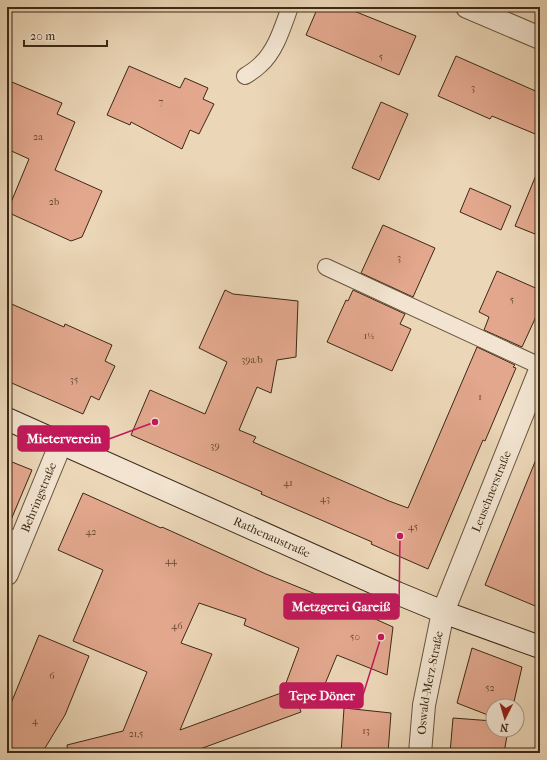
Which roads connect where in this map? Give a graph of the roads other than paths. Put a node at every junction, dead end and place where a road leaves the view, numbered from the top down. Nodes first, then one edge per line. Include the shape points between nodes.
1 (290, 7) edge
2 (467, 7) edge
3 (540, 38) edge
4 (245, 76) dead end
5 (326, 267) dead end
6 (540, 366) edge
7 (540, 370) edge
8 (7, 419) edge
9 (62, 443) junction
10 (14, 539) edge
11 (7, 574) edge
12 (443, 612) junction
13 (540, 647) edge
14 (420, 753) edge

1 - 4 lane via 270,54 261,65
2 - 3 street
5 - 6 lane
7 - 12 street, Leuschnerstraße
8 - 9 street, Rathenaustraße
9 - 10 street, Behringstraße
9 - 12 street, Rathenaustraße
10 - 11 street, Behringstraße
12 - 13 street, Rathenaustraße
12 - 14 street, Oswald-Merz-Straße via 424,705

